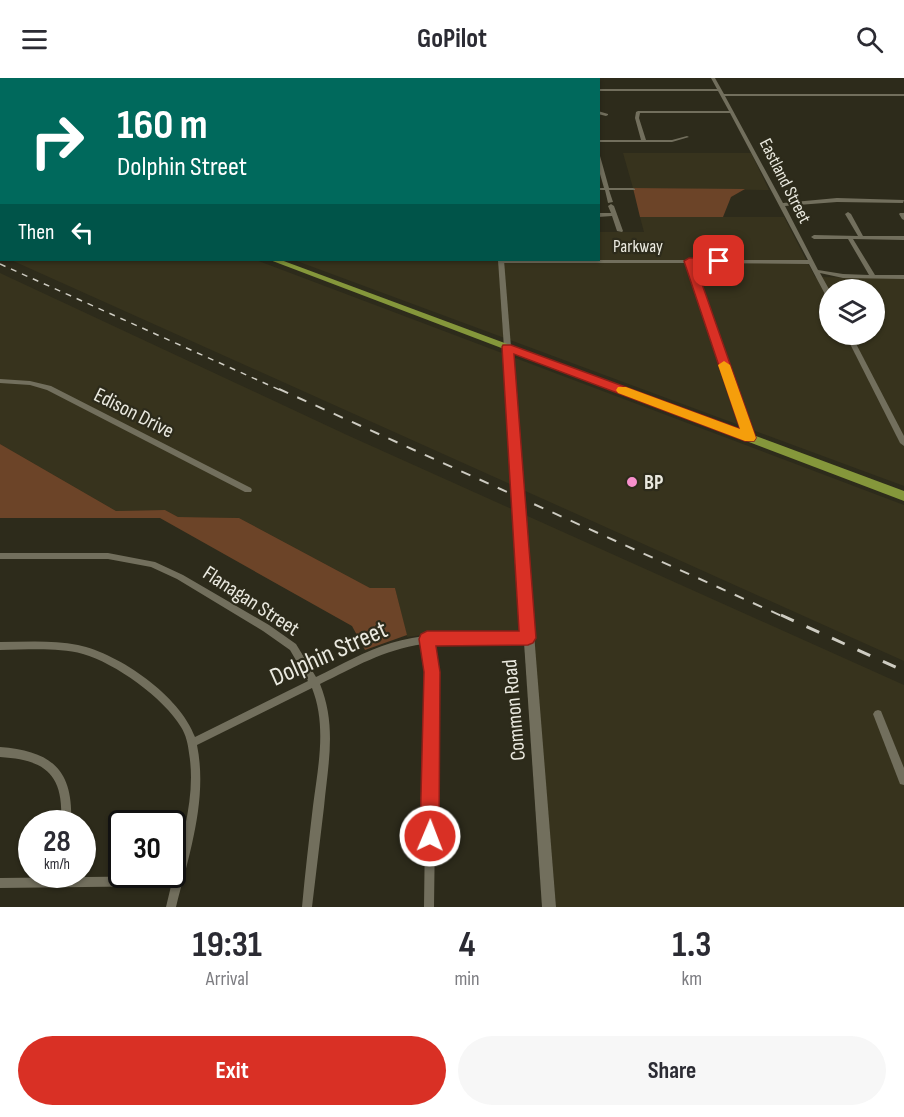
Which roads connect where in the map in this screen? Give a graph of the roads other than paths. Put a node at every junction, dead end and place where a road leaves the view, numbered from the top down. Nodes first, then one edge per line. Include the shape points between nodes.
1 (713, 78) edge
2 (600, 90) edge
3 (721, 93) junction
4 (904, 95) edge
5 (731, 112) junction
6 (600, 113) edge
7 (606, 115) dead end
8 (687, 137) dead end
9 (600, 141) edge
10 (644, 141) junction
11 (600, 164) edge
12 (600, 189) edge
13 (606, 189) junction
14 (633, 189) dead end
15 (903, 201) edge
16 (782, 205) junction
17 (613, 214) junction
18 (848, 214) dead end
19 (600, 215) edge
20 (620, 231) dead end
21 (814, 237) dead end
22 (850, 238) junction
23 (862, 238) junction
24 (904, 239) edge
25 (277, 261) edge
26 (501, 261) edge
27 (600, 261) edge
28 (689, 261) junction
29 (811, 262) junction
30 (816, 272) junction
31 (873, 277) junction
32 (904, 277) edge
33 (820, 279) edge
34 (854, 345) edge
35 (507, 347) junction
36 (0, 381) edge
37 (749, 438) junction
38 (904, 443) edge
39 (248, 490) dead end
40 (904, 496) edge
41 (0, 556) edge
42 (528, 638) junction
43 (427, 639) junction
44 (0, 646) edge
45 (314, 682) junction
46 (878, 714) dead end
47 (192, 743) junction
48 (0, 752) edge
49 (904, 780) edge
50 (68, 810) edge
51 (186, 834) edge
52 (18, 882) edge
53 (0, 883) edge
54 (175, 888) edge
55 (171, 907) edge
56 (307, 907) edge
57 (429, 907) edge
58 (549, 907) edge

1 - 3 street, Eastland Street
2 - 3 street
3 - 4 street
3 - 5 street, Eastland Street
5 - 10 street via 638,112
5 - 16 street, Eastland Street
6 - 7 street
8 - 10 street
9 - 10 street
11 - 13 street
12 - 13 street
13 - 14 street
13 - 17 street
15 - 16 street via 837,200
16 - 29 street, Eastland Street
17 - 19 street
17 - 20 street
18 - 23 street
21 - 22 street
22 - 23 street
22 - 31 street
23 - 24 street
25 - 35 main road
26 - 35 street, Common Road
27 - 28 street, Parkway
28 - 29 street, Parkway
28 - 37 street
29 - 30 street, Eastland Street
30 - 31 street
30 - 33 street, Eastland Street
31 - 32 street
34 - 38 street
35 - 37 main road
35 - 42 street, Common Road
36 - 39 street, Edison Drive via 49,388
37 - 40 main road
41 - 45 street, Flanagan Street via 108,556 161,568 286,641
42 - 43 street, Dolphin Street
42 - 58 street, Common Road
43 - 45 street, Dolphin Street via 382,650
43 - 57 street via 432,683
44 - 47 street via 69,648 106,659 173,708
45 - 47 street, Dolphin Street
45 - 56 street, Flanagan Street via 324,710 326,733
46 - 49 street
47 - 51 street via 195,787
48 - 50 street via 32,755 52,768 66,792
52 - 53 street
54 - 55 street

